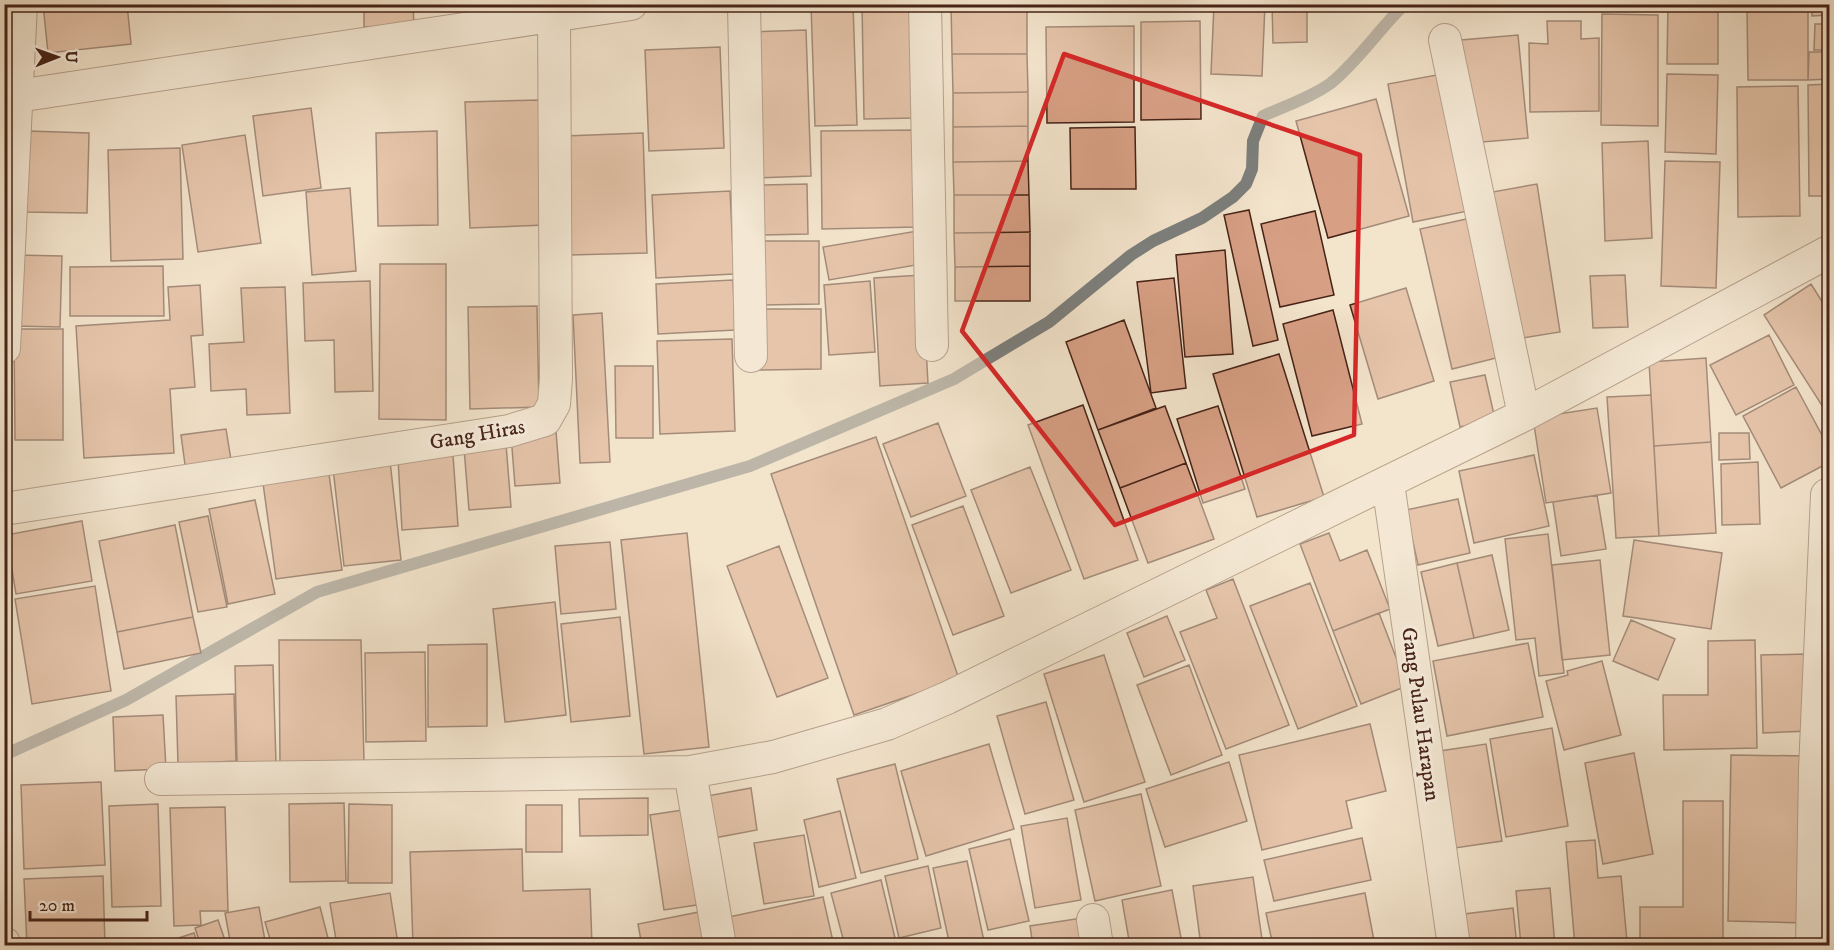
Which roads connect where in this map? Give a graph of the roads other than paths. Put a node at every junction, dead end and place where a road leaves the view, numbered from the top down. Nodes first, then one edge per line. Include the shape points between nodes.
1 (21, 4) edge
2 (631, 4) edge
3 (744, 4) edge
4 (925, 4) edge
5 (554, 14) junction
6 (1444, 40) dead end
7 (12, 98) edge
8 (1830, 251) edge
9 (932, 345) dead end
10 (4, 348) edge
11 (752, 356) dead end
12 (1524, 415) junction
13 (1388, 483) junction
14 (1827, 495) dead end
15 (4, 508) edge
16 (690, 772) junction
17 (161, 779) dead end
18 (720, 945) edge
19 (1454, 945) edge
20 (1812, 945) edge

1 - 7 street
2 - 5 street
3 - 11 street
4 - 9 street
5 - 7 street
5 - 15 street, Gang Hiras via 556,379 554,404 545,420 509,431
6 - 12 street
7 - 10 street
8 - 12 street
12 - 13 street
13 - 16 street via 887,724 773,757
13 - 19 street, Gang Pulau Harapan
14 - 20 street
16 - 17 street
16 - 18 street

